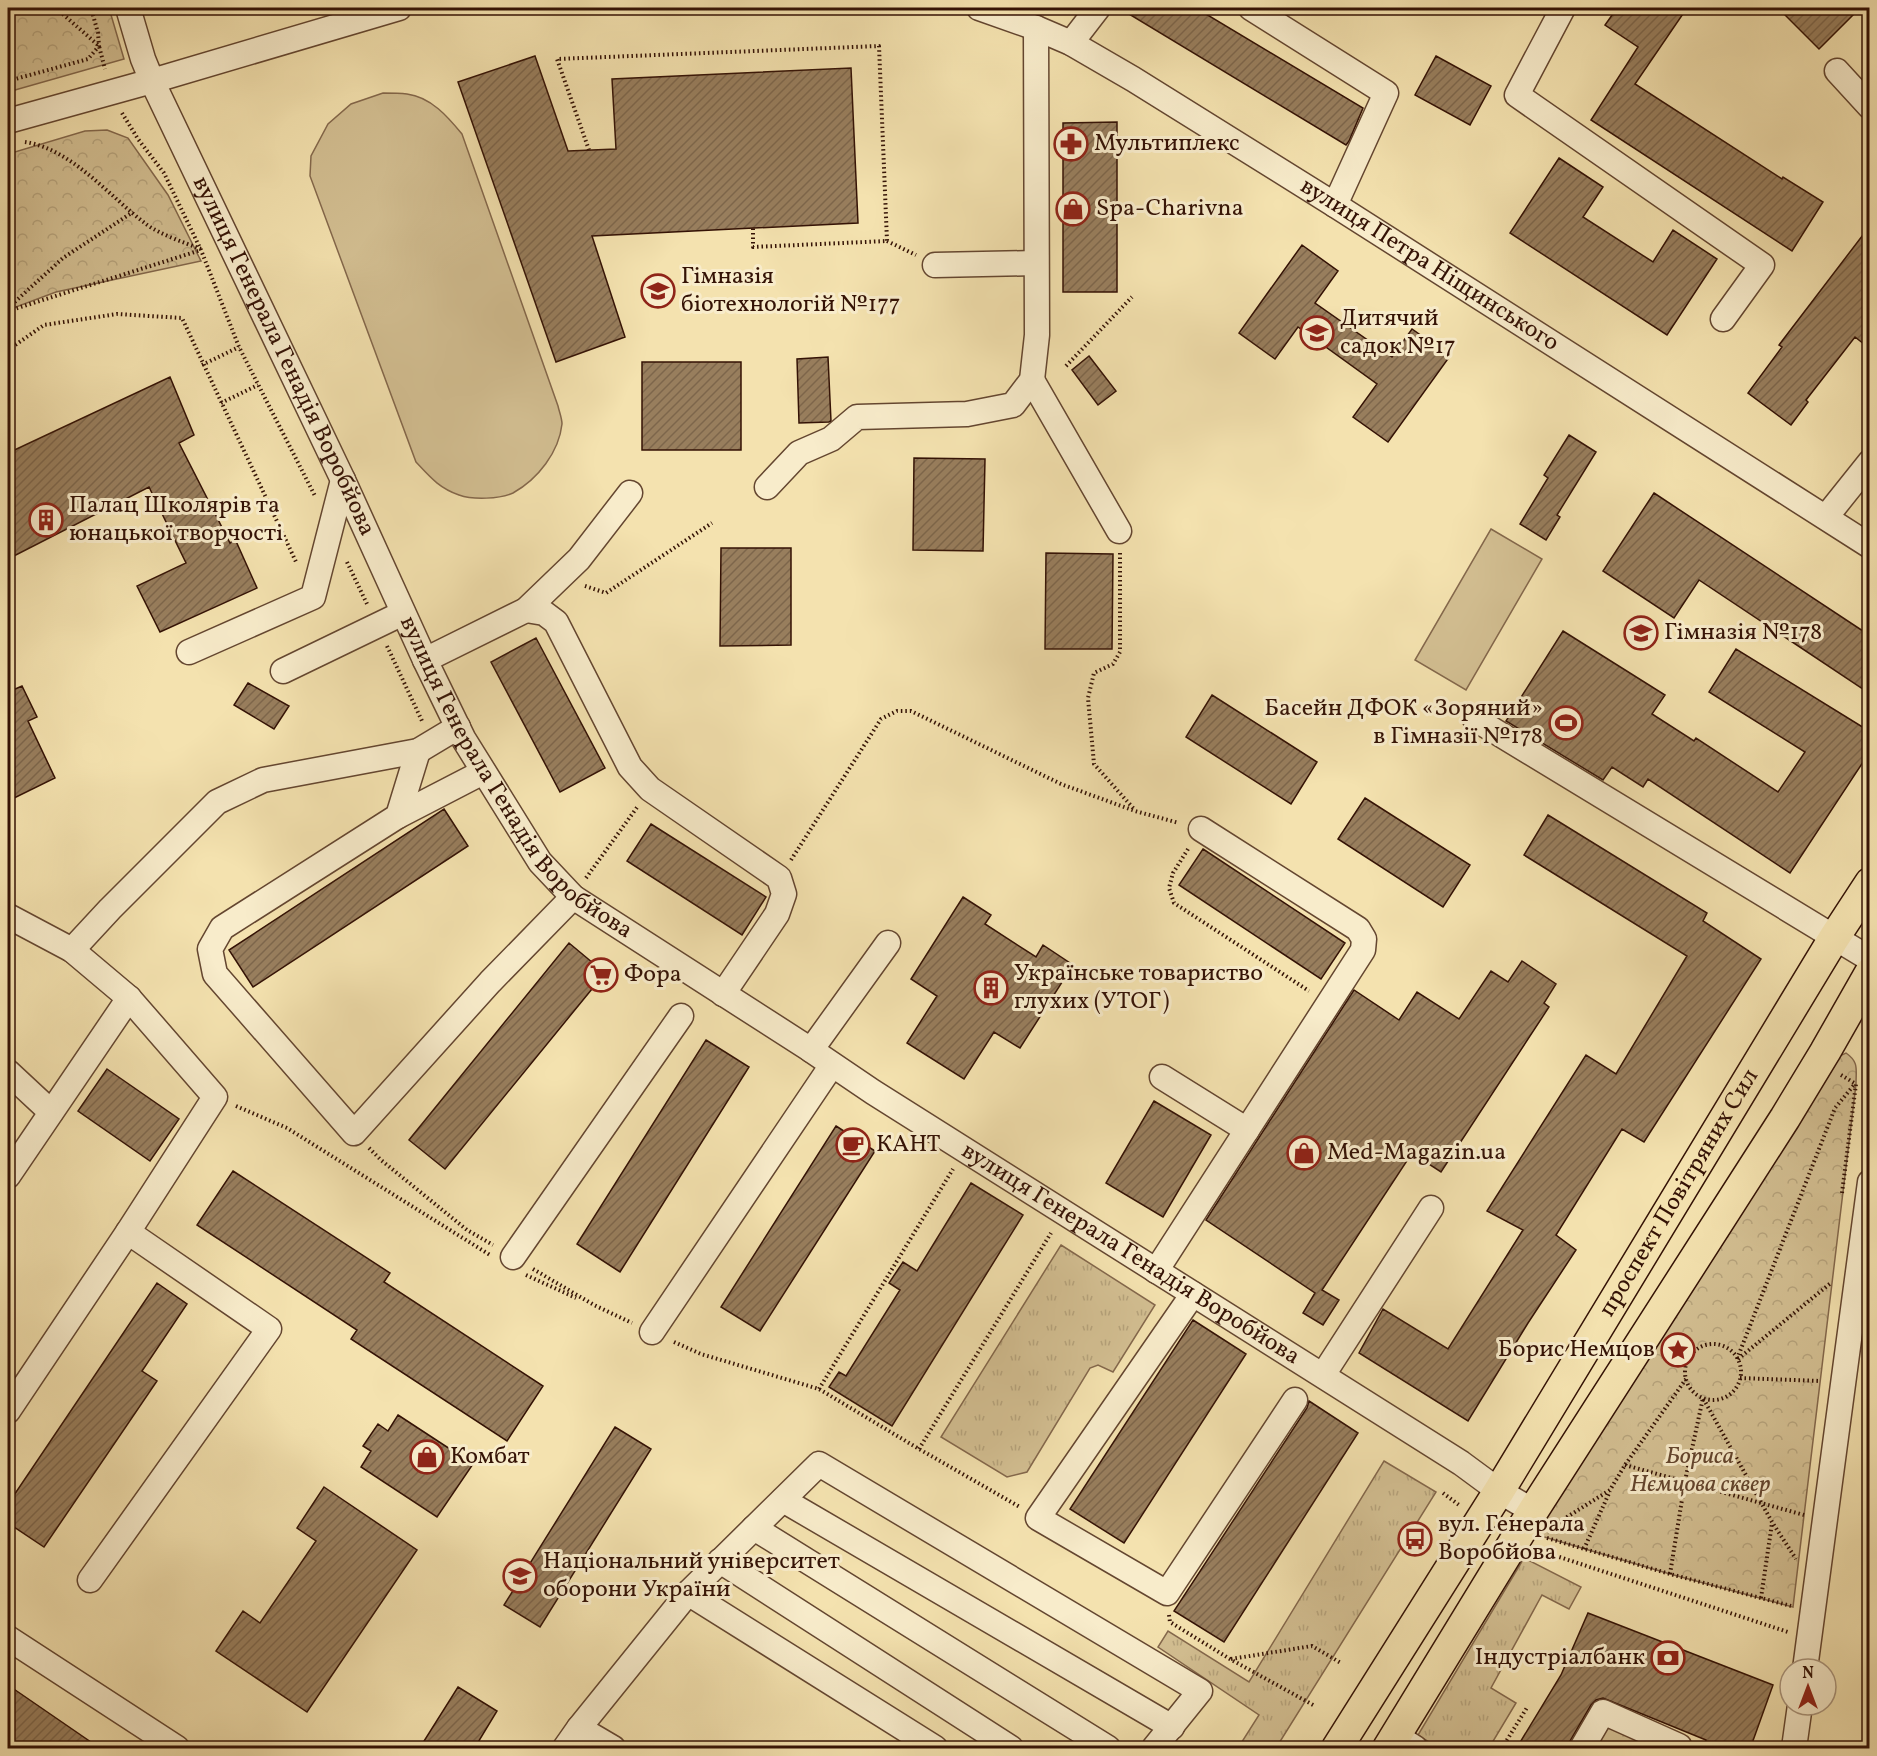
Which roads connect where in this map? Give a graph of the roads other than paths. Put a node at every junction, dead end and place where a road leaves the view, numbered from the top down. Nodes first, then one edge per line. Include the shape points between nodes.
1 (128, 8) edge
2 (399, 8) edge
3 (979, 8) edge
4 (1098, 8) edge
5 (1251, 8) edge
6 (1563, 8) edge
7 (369, 11) edge
8 (1036, 28) junction
9 (1071, 43) junction
10 (1837, 71) dead end
11 (152, 81) junction
12 (1869, 107) edge
13 (8, 121) edge
14 (1335, 205) junction
15 (1035, 263) junction
16 (936, 265) road end
17 (1723, 319) dead end
18 (1032, 380) junction
19 (1869, 462) edge
20 (343, 480) junction
21 (767, 487) dead end
22 (630, 493) dead end
23 (1826, 517) junction
24 (1119, 531) road end
25 (1869, 546) edge
26 (526, 610) junction
27 (403, 613) junction
28 (189, 652) dead end
29 (424, 660) junction
30 (283, 671) dead end
31 (1475, 719) dead end
32 (458, 727) junction
33 (425, 747) junction
34 (483, 772) junction
35 (398, 816) junction
36 (1201, 829) road end
37 (1869, 883) edge
38 (573, 897) junction
39 (8, 916) edge
40 (1834, 938) junction
41 (888, 943) dead end
42 (72, 950) junction
43 (1869, 959) edge
44 (1869, 973) edge
45 (723, 994) junction
46 (129, 998) junction
47 (681, 1016) dead end
48 (811, 1050) junction
49 (832, 1065) junction
50 (8, 1072) edge
51 (1162, 1077) dead end
52 (51, 1112) junction
53 (1247, 1130) junction
54 (8, 1176) edge
55 (1869, 1197) edge
56 (1431, 1208) dead end
57 (128, 1232) junction
58 (507, 1262) road end
59 (1156, 1271) junction
60 (1193, 1294) junction
61 (652, 1332) road end
62 (1323, 1376) junction
63 (1295, 1400) dead end
64 (8, 1411) edge
65 (1499, 1491) junction
66 (783, 1500) junction
67 (754, 1528) junction
68 (1536, 1528) junction
69 (720, 1562) junction
70 (90, 1580) dead end
71 (688, 1593) junction
72 (8, 1638) edge
73 (1806, 1657) edge
74 (1798, 1717) edge
75 (1172, 1727) junction
76 (579, 1728) junction
77 (1400, 1744) edge
78 (177, 1749) edge
79 (565, 1749) edge
80 (613, 1749) edge
81 (935, 1749) edge
82 (1011, 1749) edge
83 (1108, 1749) edge
84 (1154, 1749) edge
85 (1337, 1749) edge
86 (1582, 1749) edge
87 (1679, 1749) edge
88 (1794, 1749) edge

1 - 11 street, вулиця Генерала Генадія Воробйова
2 - 7 street
3 - 8 street, вулиця Петра Ніщинського
4 - 9 street
5 - 14 street via 1386,93
6 - 17 street via 1517,95 1762,265
7 - 11 street
8 - 9 street, вулиця Петра Ніщинського
8 - 15 street
9 - 14 street, вулиця Петра Ніщинського
10 - 12 street
11 - 13 street
11 - 20 street, вулиця Генерала Генадія Воробйова
14 - 23 street, вулиця Петра Ніщинського
15 - 16 street
15 - 18 street via 1037,335
18 - 21 street via 1013,405 967,414 856,417 831,439 799,453
18 - 24 street
19 - 23 street
20 - 27 street, вулиця Генерала Генадія Воробйова
20 - 28 street via 313,597
22 - 26 street via 579,559
23 - 25 street, вулиця Петра Ніщинського
26 - 29 street
26 - 45 street via 544,613 556,622 630,767 650,789 779,878 784,894 777,914
27 - 29 street, вулиця Генерала Генадія Воробйова
27 - 30 street
29 - 32 street, вулиця Генерала Генадія Воробйова
31 - 40 street
32 - 33 street
32 - 34 street, вулиця Генерала Генадія Воробйова
33 - 35 street
33 - 42 street via 263,780 217,802
34 - 35 street
34 - 38 street, вулиця Генерала Генадія Воробйова via 540,862
35 - 38 street via 222,928 210,949 215,974 354,1133 490,982
36 - 53 street via 1358,929 1364,939 1363,950
37 - 40 main road, проспект Повітряних Сил
38 - 45 street, вулиця Генерала Генадія Воробйова
39 - 42 street
40 - 43 street
40 - 65 main road, проспект Повітряних Сил
41 - 48 street
42 - 46 street
44 - 68 main road, проспект Повітряних Сил
45 - 48 street, вулиця Генерала Генадія Воробйова
46 - 52 street
46 - 57 street via 215,1097
47 - 58 street
48 - 49 street, вулиця Генерала Генадія Воробйова
49 - 59 street, вулиця Генерала Генадія Воробйова
49 - 61 street
50 - 52 street
51 - 53 street
52 - 54 street
53 - 59 street
55 - 73 street
56 - 62 street
57 - 64 street
57 - 70 street via 269,1329
59 - 60 street, вулиця Генерала Генадія Воробйова
60 - 62 street, вулиця Генерала Генадія Воробйова
60 - 63 street via 1038,1518 1167,1593
62 - 65 street, вулиця Генерала Генадія Воробйова
65 - 68 street, вулиця Генерала Генадія Воробйова
65 - 85 main road, проспект Повітряних Сил
66 - 67 street
66 - 75 street
66 - 75 street via 819,1464 1200,1691
67 - 69 street
67 - 83 street
68 - 77 main road, проспект Повітряних Сил
69 - 71 street
69 - 82 street
71 - 76 street
71 - 81 street
72 - 78 street
74 - 88 street
75 - 84 street
76 - 79 street
76 - 80 street
86 - 87 street via 1603,1712

